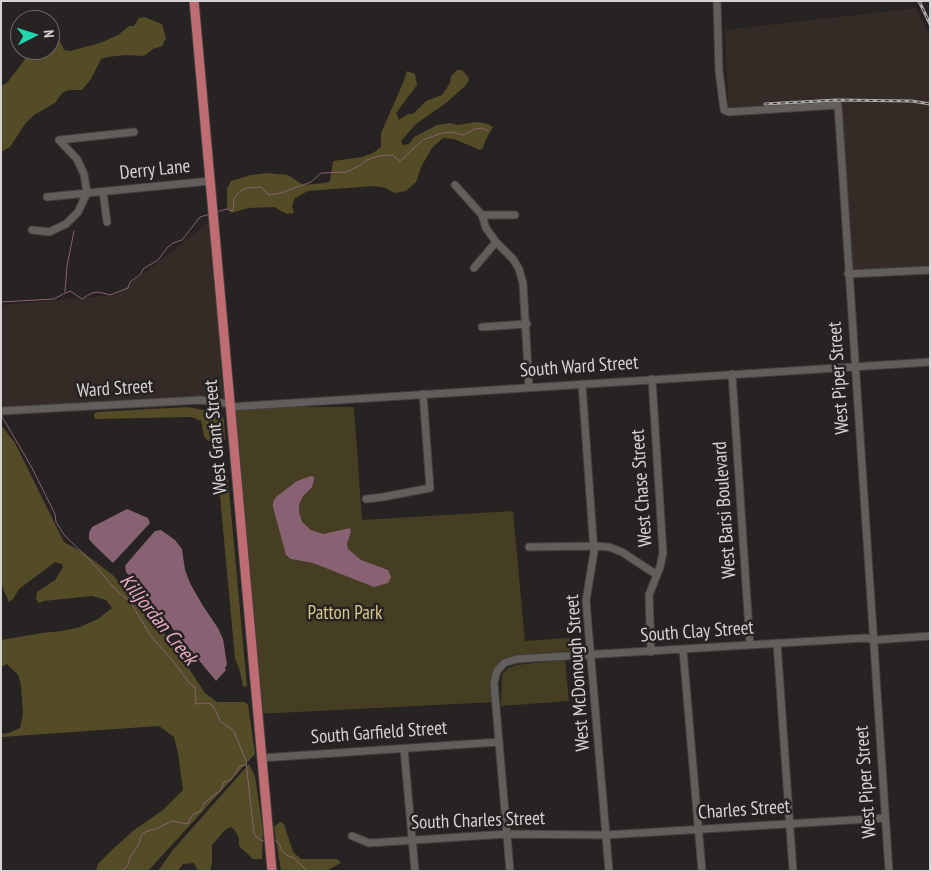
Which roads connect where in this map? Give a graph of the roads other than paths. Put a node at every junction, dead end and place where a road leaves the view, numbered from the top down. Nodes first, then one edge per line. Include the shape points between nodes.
1 (194, 1) edge
2 (716, 1) edge
3 (134, 132) dead end
4 (210, 181) junction
5 (455, 185) dead end
6 (103, 192) junction
7 (87, 193) junction
8 (47, 197) dead end
9 (482, 215) junction
10 (515, 215) dead end
11 (106, 222) dead end
12 (32, 230) dead end
13 (496, 242) junction
14 (474, 268) dead end
15 (930, 270) edge
16 (848, 274) junction
17 (527, 324) junction
18 (482, 327) dead end
19 (930, 362) edge
20 (855, 366) junction
21 (732, 374) junction
22 (652, 379) junction
23 (582, 384) junction
24 (529, 387) junction
25 (423, 394) junction
26 (230, 405) junction
27 (1, 411) edge
28 (366, 499) dead end
29 (594, 546) junction
30 (529, 547) dead end
31 (657, 575) junction
32 (930, 636) edge
33 (873, 639) junction
34 (777, 643) junction
35 (750, 645) junction
36 (683, 650) junction
37 (651, 652) junction
38 (591, 655) junction
39 (499, 742) junction
40 (404, 749) junction
41 (262, 758) junction
42 (885, 818) junction
43 (790, 823) junction
44 (698, 829) junction
45 (506, 834) junction
46 (606, 835) junction
47 (352, 836) dead end
48 (412, 840) junction
49 (272, 871) edge
50 (415, 871) edge
51 (510, 871) edge
52 (609, 871) edge
53 (702, 871) edge
54 (793, 871) edge
55 (889, 871) edge

1 - 4 main road, West Grant Street
2 - 16 street, West Piper Street via 724,110 838,105
3 - 7 street via 59,140 77,159
4 - 6 street, Derry Lane
4 - 26 main road, West Grant Street
5 - 9 street
6 - 7 street, Derry Lane
6 - 11 street, Derry Lane
7 - 8 street, Derry Lane
7 - 12 street via 78,212 66,224 49,232
9 - 10 street
9 - 13 street
13 - 14 street
13 - 17 street via 519,269
15 - 16 street
16 - 20 street, West Piper Street
17 - 18 street
17 - 24 street
19 - 20 street, South Ward Street
20 - 21 street, South Ward Street
20 - 33 street, West Piper Street
21 - 22 street, South Ward Street
21 - 35 street, West Barsi Boulevard
22 - 23 street, South Ward Street
22 - 31 street, West Chase Street via 663,553
23 - 24 street, South Ward Street
23 - 29 street, West McDonough Street
24 - 25 street, South Ward Street
25 - 26 street, South Ward Street
25 - 28 street via 430,488
26 - 27 street, Ward Street via 201,400
26 - 41 main road, West Grant Street
29 - 30 street
29 - 31 street via 616,549
29 - 38 street, West McDonough Street via 586,601
31 - 37 street, West Chase Street via 649,595
32 - 33 street, South Clay Street
33 - 34 street, South Clay Street
33 - 42 street, West Piper Street
34 - 35 street, South Clay Street
34 - 43 street
35 - 36 street, South Clay Street
36 - 37 street, South Clay Street
36 - 44 street
37 - 38 street, South Clay Street
38 - 39 street, South Clay Street via 517,659 499,668 494,683
38 - 46 street, West McDonough Street
39 - 40 street, South Garfield Street
39 - 45 street, South Clay Street
40 - 41 street, South Garfield Street
40 - 48 street
41 - 49 main road, West Grant Street
42 - 43 street, Charles Street
42 - 55 street, West Piper Street
43 - 44 street, Charles Street
43 - 54 street
44 - 46 street, Charles Street
44 - 53 street
45 - 46 street, South Charles Street
45 - 48 street, South Charles Street
45 - 51 street, South Clay Street
46 - 52 street, West McDonough Street
47 - 48 street, South Charles Street via 369,843
48 - 50 street

